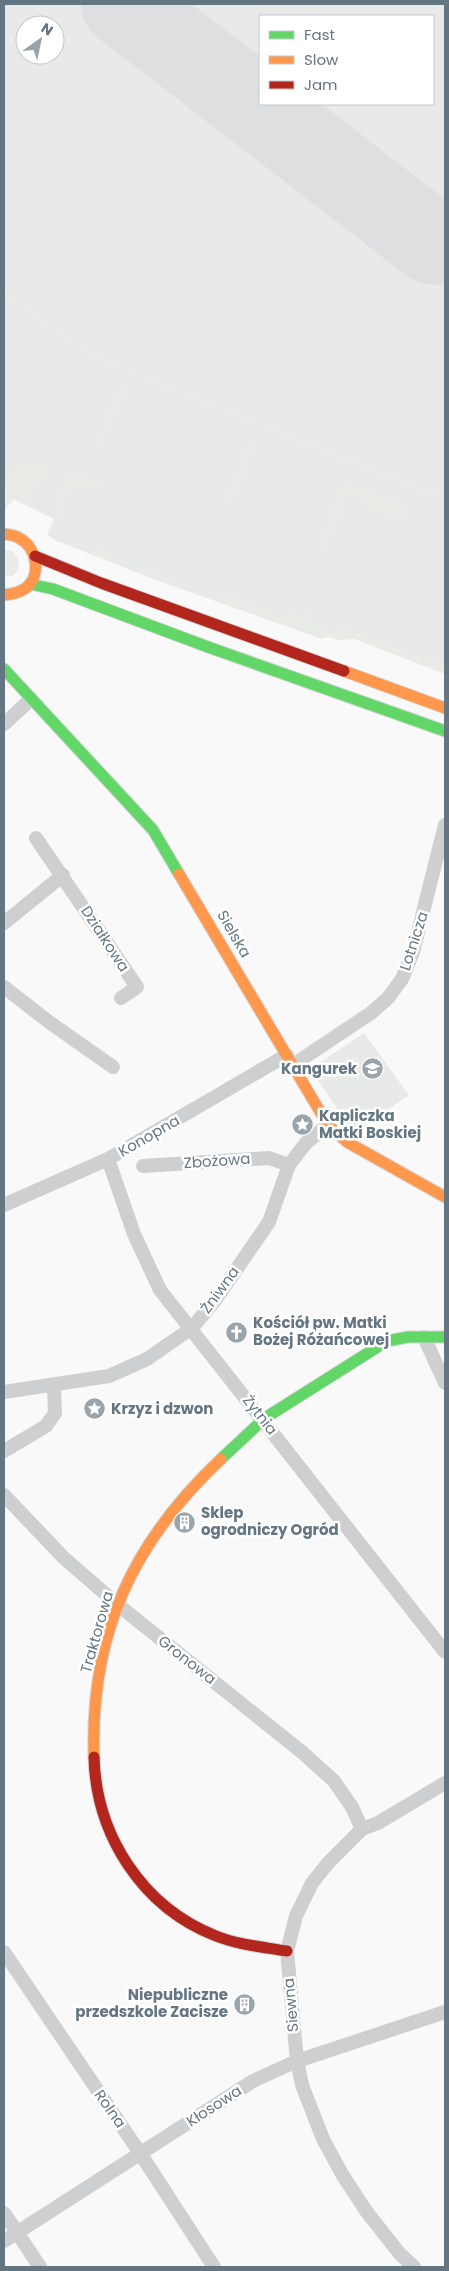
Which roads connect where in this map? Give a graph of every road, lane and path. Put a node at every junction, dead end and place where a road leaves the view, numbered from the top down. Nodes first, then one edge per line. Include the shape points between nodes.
1 (4, 534) edge
2 (35, 556) junction
3 (30, 584) junction
4 (4, 595) edge
5 (4, 669) edge
6 (32, 698) junction
7 (445, 708) edge
8 (4, 724) edge
9 (445, 731) edge
10 (445, 825) edge
11 (36, 838) dead end
12 (63, 875) junction
13 (4, 923) edge
14 (4, 987) edge
15 (120, 998) dead end
16 (290, 1060) junction
17 (113, 1067) dead end
18 (328, 1125) junction
19 (108, 1159) junction
20 (289, 1165) junction
21 (143, 1166) dead end
22 (445, 1197) edge
23 (4, 1205) edge
24 (192, 1328) junction
25 (445, 1336) edge
26 (424, 1337) junction
27 (445, 1382) edge
28 (54, 1386) junction
29 (4, 1392) edge
30 (264, 1419) junction
31 (4, 1451) edge
32 (4, 1495) edge
33 (118, 1604) junction
34 (445, 1652) edge
35 (445, 1783) edge
36 (362, 1829) junction
37 (287, 1950) junction
38 (4, 1952) edge
39 (445, 2012) edge
40 (297, 2062) junction
41 (140, 2153) junction
42 (4, 2213) edge
43 (17, 2233) junction
44 (4, 2241) edge
45 (40, 2267) edge
46 (214, 2267) edge
47 (414, 2267) edge

1 - 2 street via 25,541
2 - 3 street
2 - 7 street
3 - 4 street via 16,594
3 - 9 street via 53,589
5 - 6 street, Sielska
6 - 8 street
6 - 16 street, Sielska via 154,830
10 - 16 street, Lotnicza via 414,952 402,979 371,1013
11 - 12 street, Działkowa
12 - 13 street
12 - 15 street, Działkowa via 137,987
14 - 17 street
16 - 18 street, Sielska
16 - 19 street, Konopna
18 - 20 street, Żniwna via 306,1143
18 - 22 street, Sielska via 347,1142
19 - 23 street, Konopna
19 - 24 street, Żytnia via 134,1234 160,1290
20 - 21 street, Zbożowa via 269,1158
20 - 24 street, Żniwna via 269,1222
24 - 28 street, Żniwna via 147,1359 109,1376
24 - 30 street, Żytnia
25 - 26 street
26 - 27 street
26 - 30 street, Traktorowa via 387,1341
28 - 29 street, Żniwna
28 - 31 street via 55,1413 46,1426
30 - 33 street, Traktorowa via 178,1503 140,1555
30 - 34 street, Żytnia
32 - 33 street, Gronowa via 64,1558
33 - 36 street, Gronowa via 304,1753 334,1781
33 - 37 street, Traktorowa via 96,1690 93,1729 95,1778 106,1824 124,1859 148,1890 175,1913 209,1933 248,1945
35 - 36 street, Siewna via 378,1823
36 - 37 street, Siewna via 312,1883 296,1916
37 - 40 street, Siewna
38 - 41 street, Rolna
39 - 40 street, Kłosowa
40 - 41 street, Kłosowa via 253,2081
40 - 47 street, Siewna via 302,2085 323,2139 342,2174 366,2211
41 - 43 street, Kłosowa
41 - 46 street, Rolna
42 - 43 street
43 - 44 street, Kłosowa
43 - 45 street

